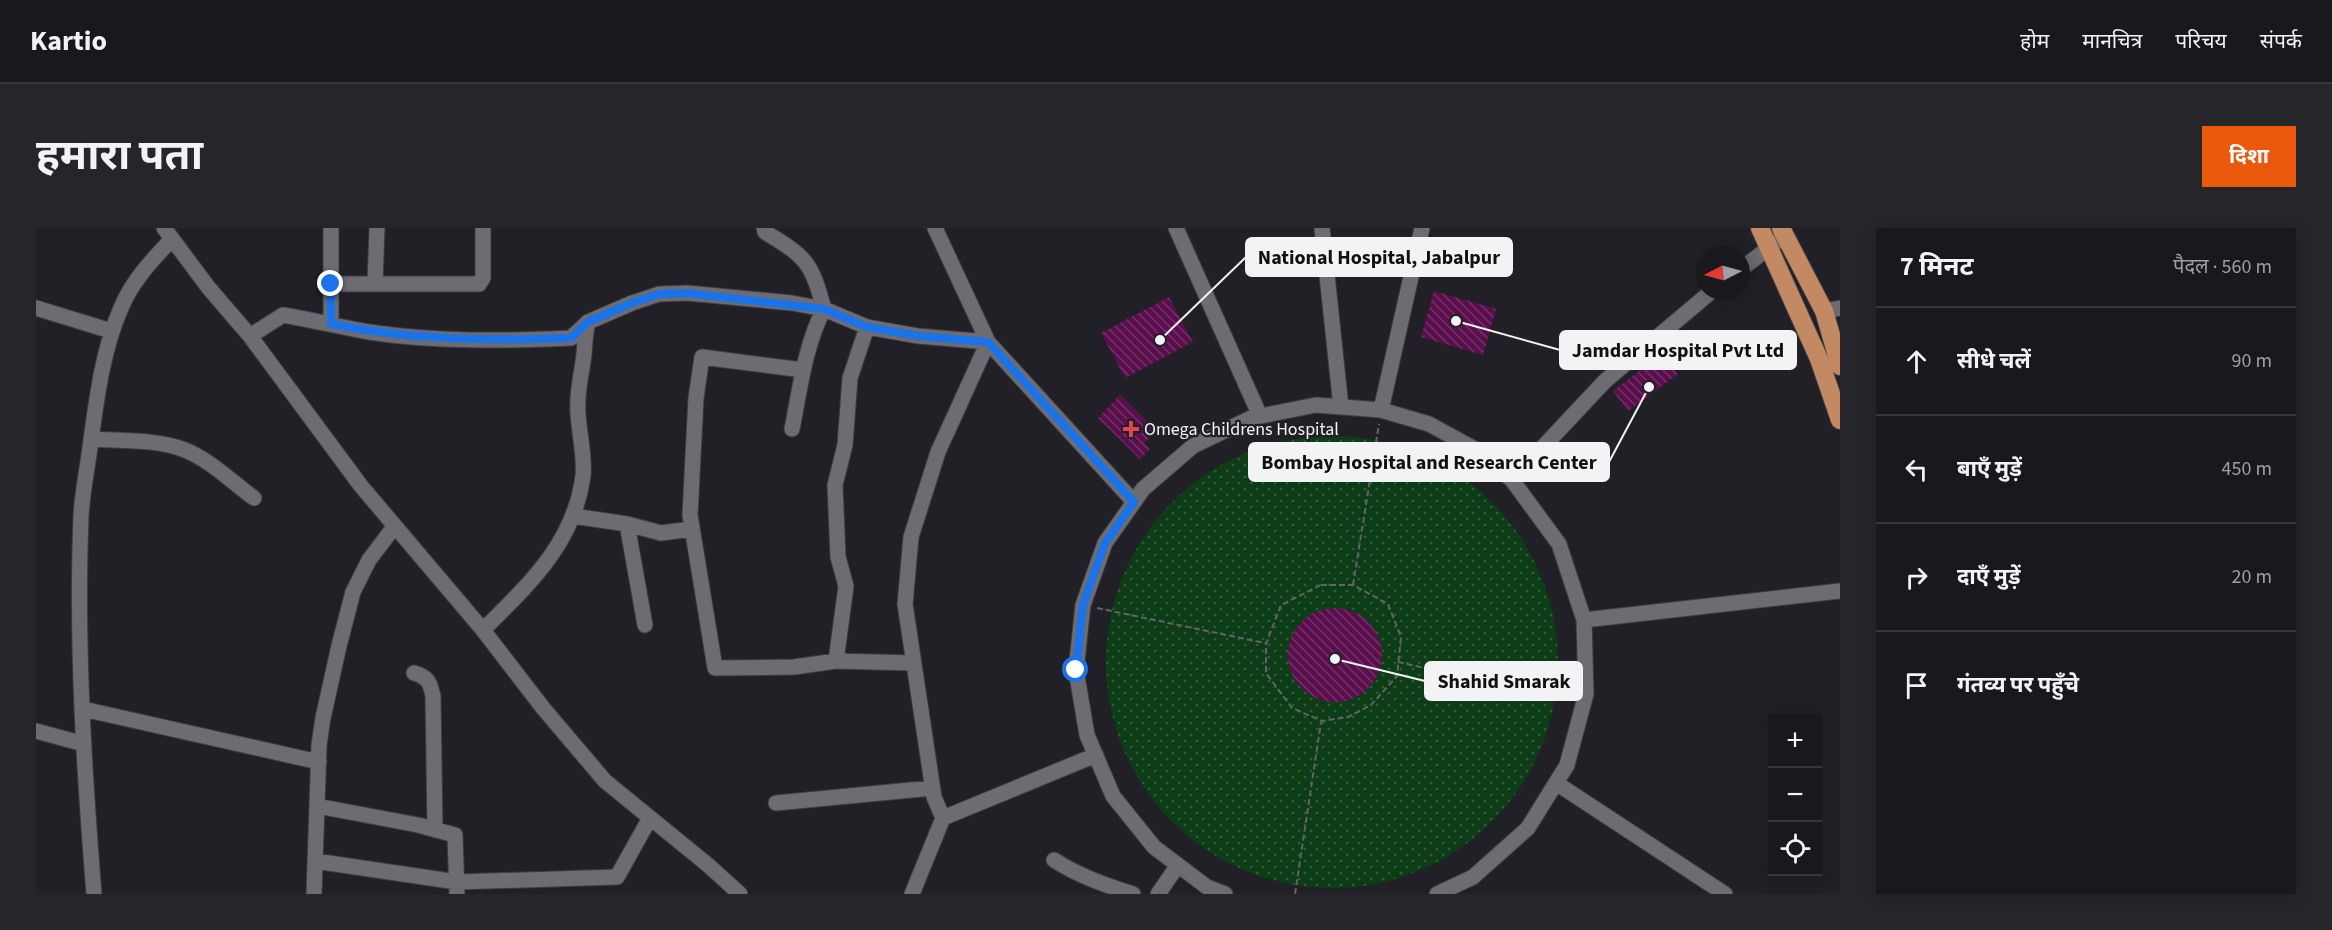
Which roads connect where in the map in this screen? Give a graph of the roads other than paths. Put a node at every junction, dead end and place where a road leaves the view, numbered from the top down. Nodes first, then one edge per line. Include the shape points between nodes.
1 (331, 228) edge
2 (377, 228) edge
3 (483, 228) edge
4 (764, 228) edge
5 (935, 228) edge
6 (1176, 228) edge
7 (1322, 228) edge
8 (1422, 228) edge
9 (1760, 228) edge
10 (1783, 232) edge
11 (168, 233) edge
12 (1770, 247) junction
13 (1750, 261) edge
14 (331, 284) junction
15 (375, 284) junction
16 (1701, 300) edge
17 (36, 308) edge
18 (824, 309) junction
19 (1832, 309) edge
20 (588, 322) junction
21 (331, 324) junction
22 (867, 327) junction
23 (111, 331) junction
24 (250, 336) junction
25 (988, 342) junction
26 (1840, 366) edge
27 (803, 370) junction
28 (1341, 407) junction
29 (1381, 410) junction
30 (1260, 416) junction
31 (1840, 420) edge
32 (792, 429) dead end
33 (91, 439) junction
34 (1512, 480) junction
35 (254, 498) dead end
36 (1134, 502) junction
37 (573, 516) junction
38 (627, 524) junction
39 (394, 527) junction
40 (692, 529) junction
41 (1840, 591) edge
42 (1584, 620) junction
43 (645, 625) dead end
44 (483, 630) junction
45 (836, 661) junction
46 (913, 663) junction
47 (414, 673) dead end
48 (83, 709) junction
49 (36, 731) edge
50 (84, 744) junction
51 (1096, 755) junction
52 (319, 762) junction
53 (1556, 783) junction
54 (932, 788) junction
55 (776, 803) dead end
56 (317, 806) junction
57 (650, 818) junction
58 (943, 818) junction
59 (435, 830) junction
60 (1054, 860) dead end
61 (315, 861) junction
62 (1178, 865) junction
63 (457, 888) edge
64 (1456, 890) edge
65 (94, 894) edge
66 (314, 894) edge
67 (740, 894) edge
68 (912, 894) edge
69 (1133, 894) edge
70 (1158, 894) edge
71 (1225, 894) edge
72 (1437, 894) edge
73 (1725, 894) edge

1 - 14 street
2 - 15 street
3 - 15 street via 483,278 479,284
4 - 18 street via 806,261
5 - 25 street
6 - 30 street
7 - 28 street
8 - 29 street
9 - 12 main road
10 - 12 street
10 - 19 main road
11 - 23 street via 122,305
11 - 24 street
12 - 13 street
12 - 31 main road via 1819,359
14 - 15 street
14 - 21 street
16 - 34 street via 1605,381
17 - 23 street
18 - 20 street via 687,293 659,294
18 - 22 street
18 - 27 street
19 - 26 main road
20 - 21 street via 571,338 516,340 370,332
20 - 37 street via 578,389 583,475
21 - 24 street via 283,315
22 - 25 street
22 - 45 street via 850,378 845,445 835,485 838,557 846,586
23 - 33 street
24 - 39 street
25 - 36 street
25 - 46 street via 938,452 911,537 905,604
27 - 32 street
27 - 40 street via 702,357 690,494
28 - 29 street
28 - 30 street via 1316,405
29 - 34 street via 1438,429 1473,448
30 - 36 street via 1192,446 1143,489
33 - 35 street via 165,444 185,450
33 - 48 street via 81,515
34 - 42 street via 1559,544
36 - 51 street via 1105,543 1083,605 1076,670 1087,735
37 - 38 street
37 - 44 street via 547,564
38 - 40 street via 661,533
38 - 43 street
39 - 44 street
39 - 52 street via 369,560 353,592 323,718
40 - 45 street via 716,668 794,667
41 - 42 street
42 - 53 street via 1586,694 1567,765
44 - 57 street via 605,781
45 - 46 street
46 - 54 street
47 - 59 street via 425,676 433,696
48 - 50 street
48 - 52 street
49 - 50 street
50 - 65 street
51 - 58 street
51 - 62 street via 1113,796 1154,847
52 - 56 street
53 - 64 street via 1528,828
53 - 73 street
54 - 55 street
54 - 58 street
56 - 59 street
56 - 61 street
57 - 63 street via 617,877
57 - 67 street
58 - 68 street
59 - 63 street via 455,835
60 - 69 street via 1096,882
61 - 63 street
61 - 66 street
62 - 70 street
62 - 71 street via 1207,887
64 - 72 street

